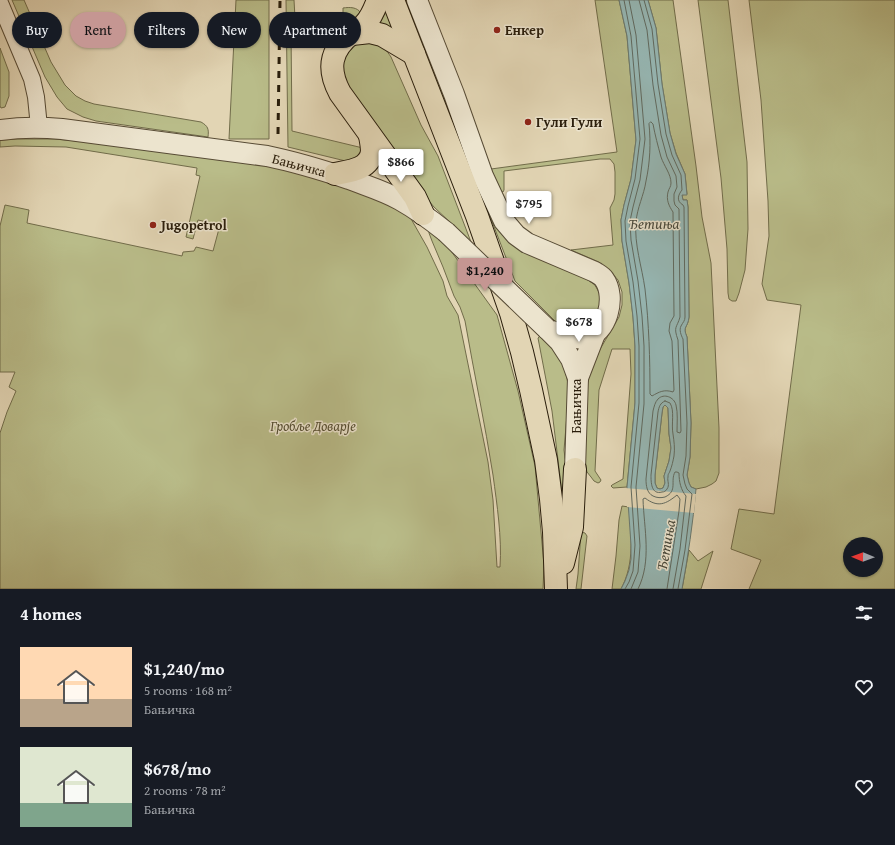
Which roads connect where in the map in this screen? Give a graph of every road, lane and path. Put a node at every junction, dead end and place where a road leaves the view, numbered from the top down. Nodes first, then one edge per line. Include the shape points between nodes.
1 (378, 0) edge
2 (393, 0) edge
3 (417, 0) edge
4 (0, 4) edge
5 (361, 28) edge
6 (361, 33) edge
7 (337, 48) edge
8 (414, 54) junction
9 (39, 127) junction
10 (0, 130) edge
11 (370, 136) junction
12 (335, 174) junction
13 (423, 214) junction
14 (547, 329) junction
15 (595, 334) junction
16 (578, 378) junction
17 (575, 469) joint
18 (556, 589) edge

1 - 5 main road via 372,15
2 - 8 main road
3 - 15 street via 483,176 504,221 527,243 595,272 605,280 609,292 609,309 604,324
4 - 9 street via 32,79
6 - 8 main road via 382,35
7 - 11 main road via 332,64 335,84
8 - 18 main road via 477,216 522,352 546,460 554,532
9 - 10 street, Бањичка
9 - 12 street, Бањичка via 267,156
11 - 12 main road via 372,152 363,166 357,170
11 - 13 main road via 416,197
12 - 13 street, Бањичка via 400,200
13 - 14 street, Бањичка, bridge via 446,232
14 - 15 street, Бањичка via 569,338 586,338
14 - 16 street, Бањичка via 560,342 571,359
15 - 16 street
16 - 17 street, Бањичка
17 - 18 main road via 572,527

